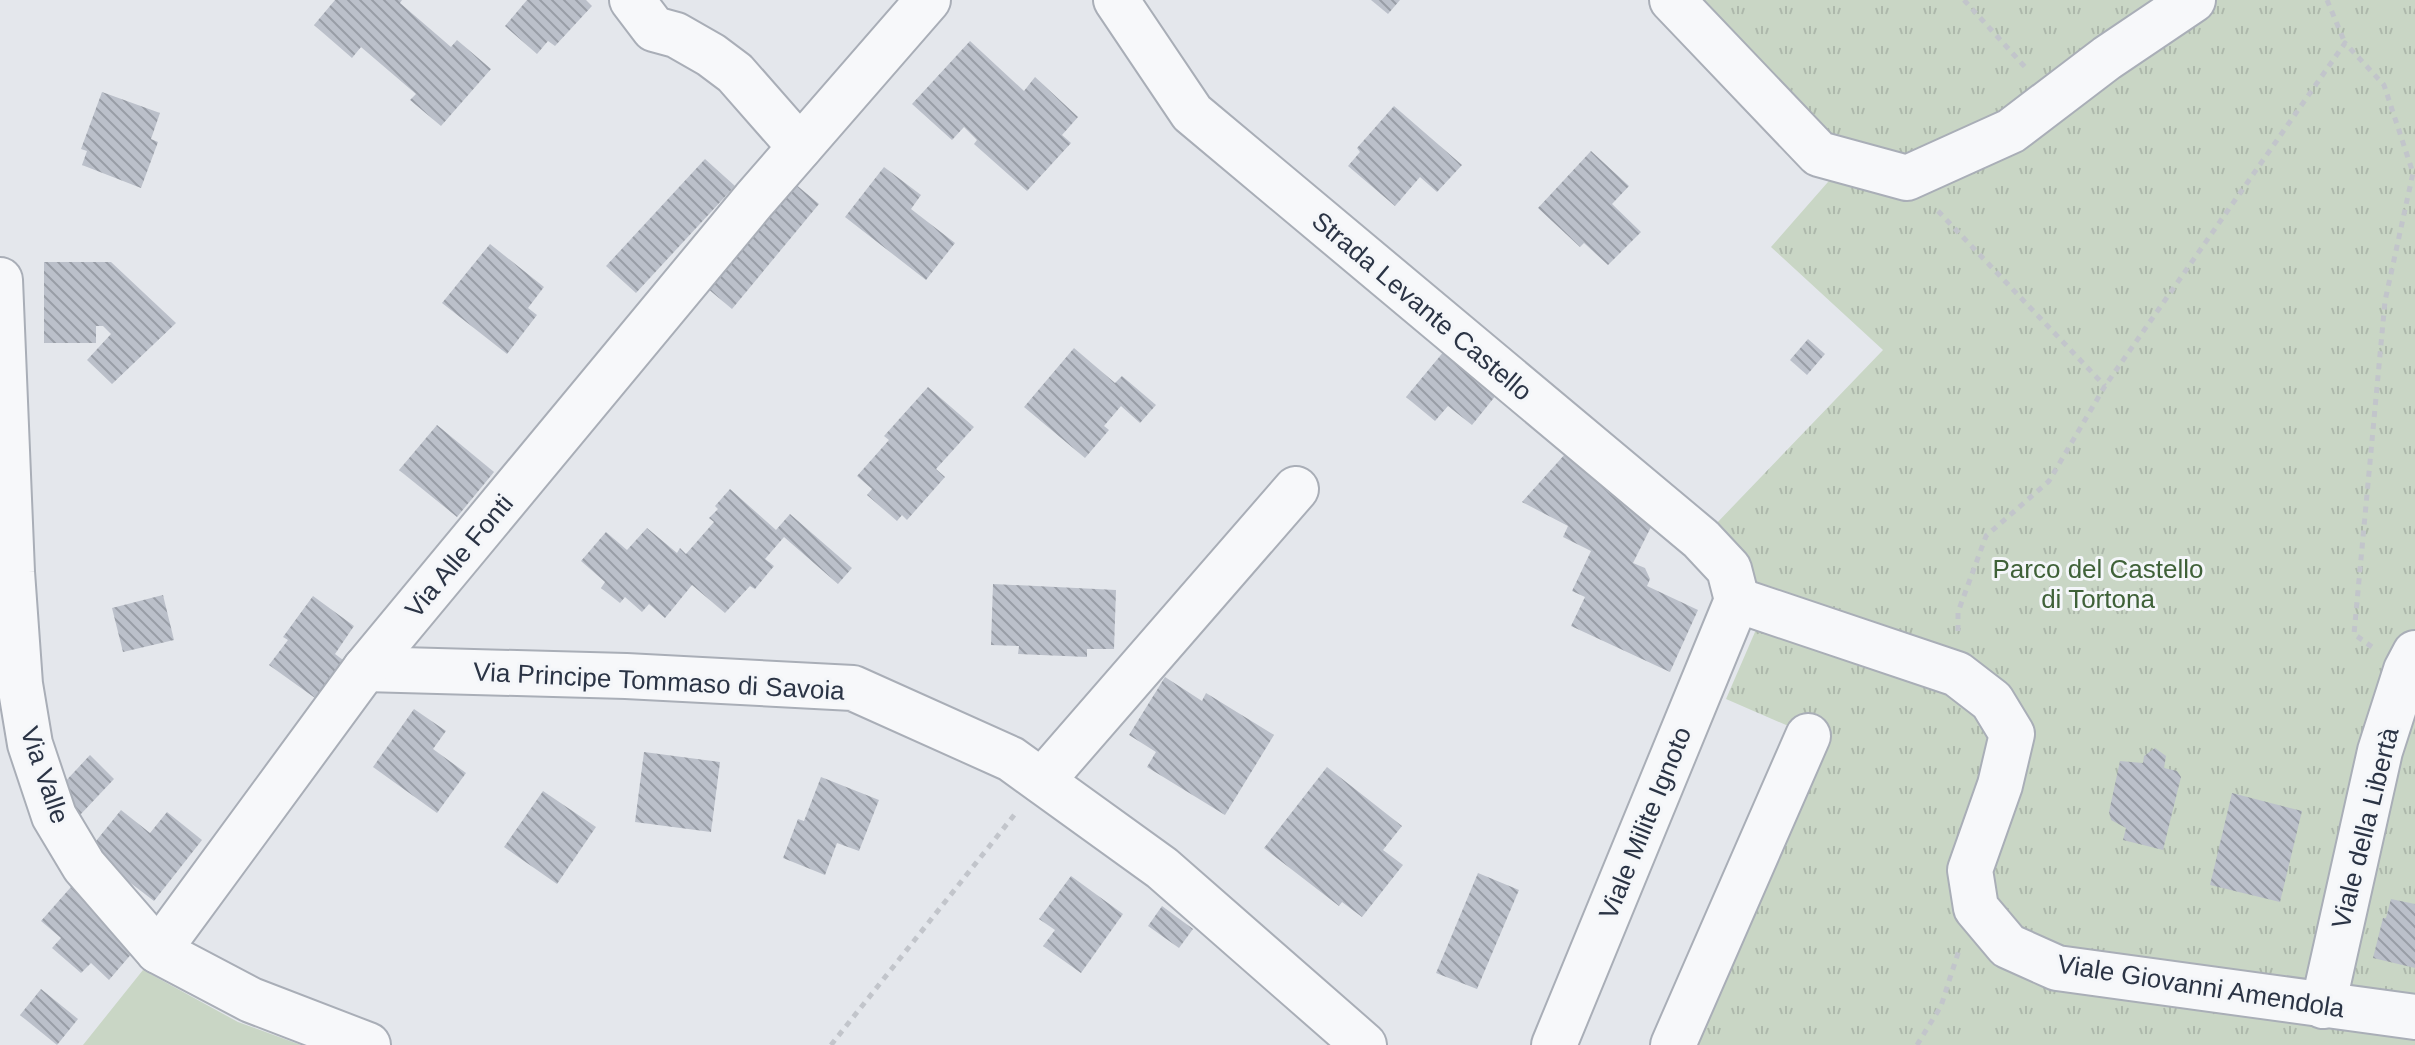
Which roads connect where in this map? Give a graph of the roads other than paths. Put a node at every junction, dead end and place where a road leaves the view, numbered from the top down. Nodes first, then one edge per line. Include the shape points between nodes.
1 (632, 0) edge
2 (928, 0) edge
3 (1116, 0) edge
4 (1672, 0) edge
5 (2193, 0) edge
6 (800, 147) junction
7 (0, 280) edge
8 (1296, 489) dead end
9 (6, 579) edge
10 (1737, 600) junction
11 (2410, 662) edge
12 (365, 669) junction
13 (1808, 736) dead end
14 (1042, 781) junction
15 (158, 951) junction
16 (2323, 1006) junction
17 (2415, 1017) edge
18 (368, 1045) edge
19 (1364, 1045) edge
20 (1554, 1045) edge
21 (1673, 1045) edge

1 - 6 street via 654,29 676,35 735,73
2 - 6 street, Via Alle Fonti
3 - 10 street, Strada Levante Castello via 1192,113 1701,539 1729,569
4 - 5 street via 1819,154 1907,178 2011,131
6 - 12 street, Via Alle Fonti
7 - 9 street, Via Valle
8 - 14 street
9 - 15 street, Via Valle via 30,744 54,816 84,866
10 - 16 street, Viale Giovanni Amendola via 1957,674 1992,701 2012,734 1970,870 1976,908 2008,946 2057,968
10 - 20 street, Viale Milite Ignoto
11 - 16 street, Viale della Libertà via 2380,751
12 - 14 street, Via Principe Tommaso di Savoia via 853,688 1011,759
12 - 15 street, Via Alle Fonti
13 - 21 street
14 - 19 street, Via Principe Tommaso di Savoia via 1162,868
15 - 18 street via 251,1000
16 - 17 street, Viale Giovanni Amendola

